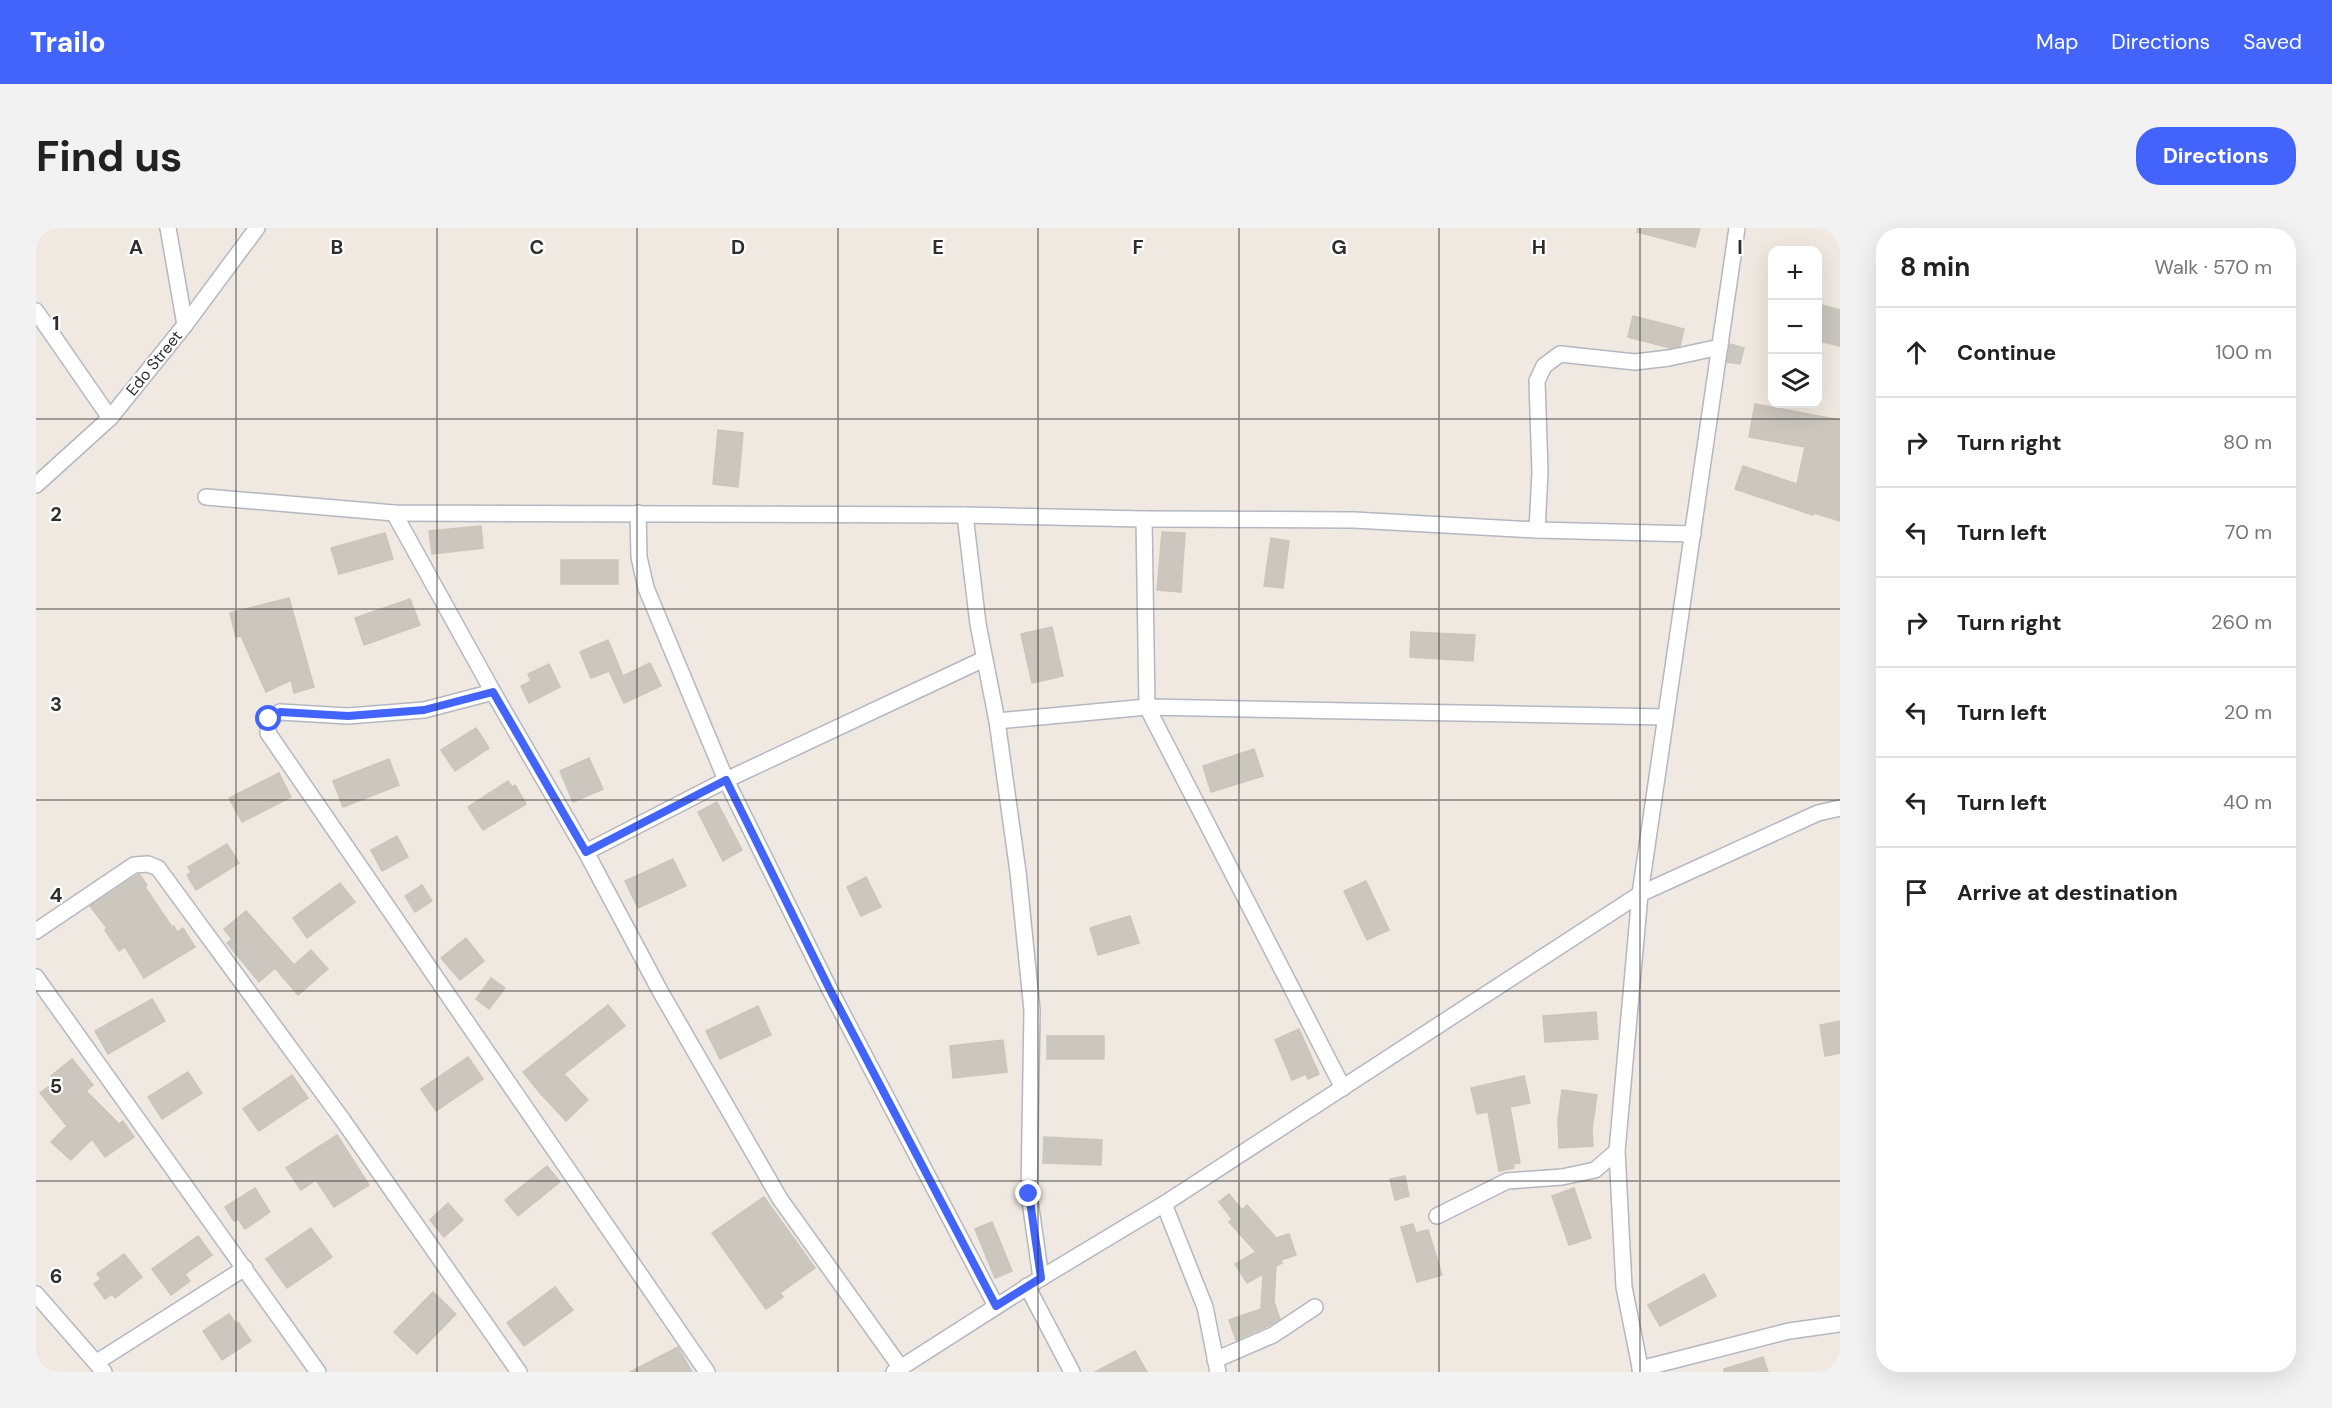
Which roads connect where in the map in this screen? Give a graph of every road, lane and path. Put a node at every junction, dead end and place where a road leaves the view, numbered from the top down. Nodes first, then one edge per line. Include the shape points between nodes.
1 (168, 228) edge
2 (257, 228) edge
3 (1737, 228) edge
4 (36, 311) edge
5 (185, 325) junction
6 (1720, 347) junction
7 (110, 417) junction
8 (36, 486) edge
9 (206, 497) dead end
10 (394, 513) junction
11 (638, 513) junction
12 (965, 514) junction
13 (1144, 519) junction
14 (1537, 530) junction
15 (1693, 534) junction
16 (984, 659) junction
17 (493, 692) junction
18 (1147, 708) junction
19 (1664, 717) junction
20 (997, 721) junction
21 (726, 780) junction
22 (1840, 808) edge
23 (586, 852) junction
24 (1640, 894) junction
25 (36, 931) edge
26 (36, 977) edge
27 (1343, 1088) junction
28 (1617, 1151) junction
29 (1164, 1204) junction
30 (1437, 1216) dead end
31 (246, 1268) junction
32 (1041, 1278) junction
33 (1027, 1286) junction
34 (36, 1294) edge
35 (996, 1306) junction
36 (1315, 1307) dead end
37 (1840, 1324) edge
38 (1217, 1366) edge
39 (100, 1367) edge
40 (897, 1370) edge
41 (1640, 1370) edge
42 (318, 1372) edge
43 (519, 1372) edge
44 (706, 1372) edge
45 (1072, 1372) edge

1 - 5 street
2 - 5 street, Edo Street
3 - 6 street
4 - 7 street
5 - 7 street, Edo Street
6 - 14 street via 1635,362 1560,354 1544,366 1537,381
6 - 15 street
7 - 8 street, Edo Street
9 - 10 street
10 - 11 street
10 - 17 street
11 - 12 street
11 - 21 street via 639,558 646,588
12 - 13 street
12 - 16 street
13 - 14 street via 1354,520
13 - 18 street
14 - 15 street
15 - 19 street
16 - 20 street
16 - 21 street
17 - 23 street
17 - 44 street via 424,710 348,716 280,712 269,719 268,733
18 - 19 street
18 - 20 street
18 - 27 street
19 - 24 street
20 - 32 street via 1032,1010 1029,1194
21 - 23 street
21 - 35 street via 829,988
22 - 24 street via 1818,813
23 - 40 street via 660,991 780,1199
24 - 27 street
24 - 28 street
25 - 43 street via 134,865 158,868 342,1119
26 - 31 street
27 - 29 street
28 - 30 street via 1595,1170 1507,1181
28 - 41 street via 1624,1287
29 - 32 street
29 - 38 street via 1205,1307
31 - 39 street
31 - 42 street
32 - 33 street
33 - 35 street
33 - 45 street
34 - 39 street
35 - 40 street
36 - 38 street
37 - 41 street via 1789,1331

